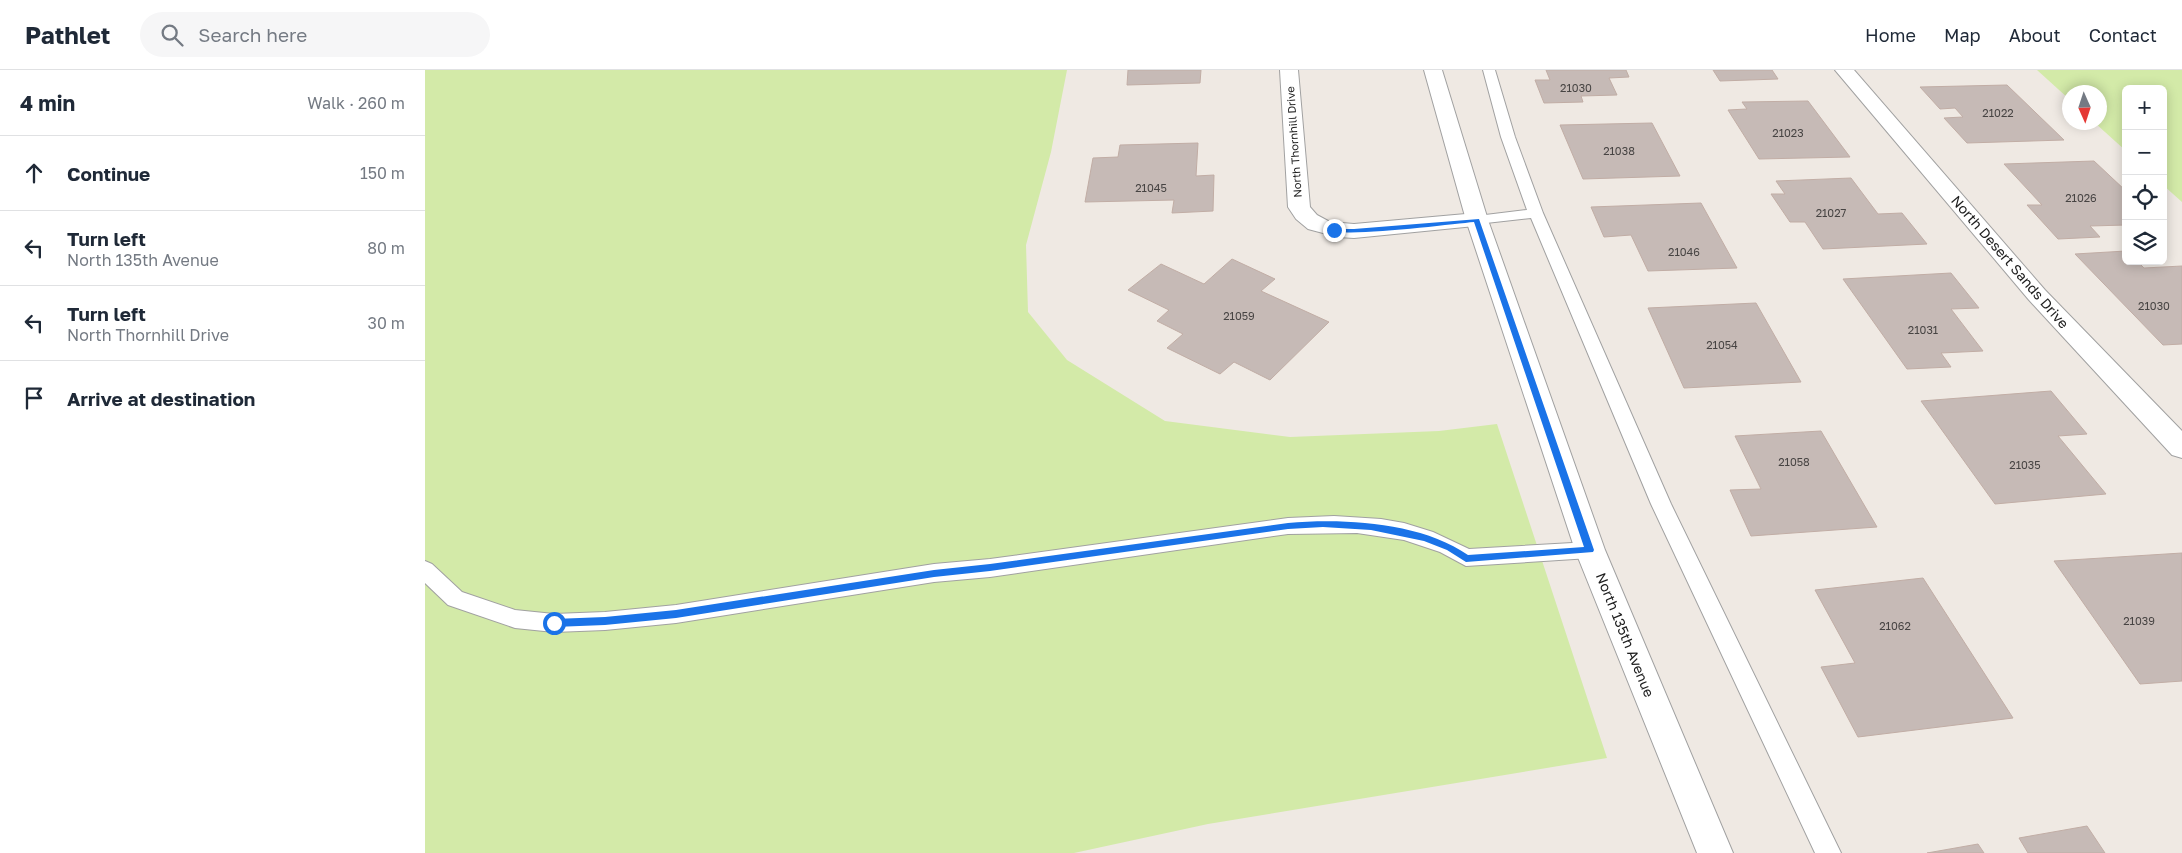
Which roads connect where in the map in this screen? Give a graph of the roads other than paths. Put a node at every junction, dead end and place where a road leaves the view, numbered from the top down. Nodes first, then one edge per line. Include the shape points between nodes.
1 (1289, 70) edge
2 (1433, 70) edge
3 (1489, 70) edge
4 (1844, 70) edge
5 (1536, 213) junction
6 (1477, 220) junction
7 (2182, 448) edge
8 (1590, 550) junction
9 (425, 570) edge
10 (1715, 853) edge
11 (1828, 853) edge

1 - 6 street, North Thornhill Drive via 1299,207 1304,216 1316,225 1354,231
2 - 6 street, North 135th Avenue
3 - 5 lane via 1508,137
4 - 7 street, North Desert Sands Drive via 2037,295
5 - 6 lane
5 - 11 lane via 1661,504
6 - 8 street, North 135th Avenue
8 - 9 lane via 1466,558 1450,547 1424,538 1371,527 1323,523 934,573 676,614 554,623 515,619 455,600
8 - 10 street, North 135th Avenue

